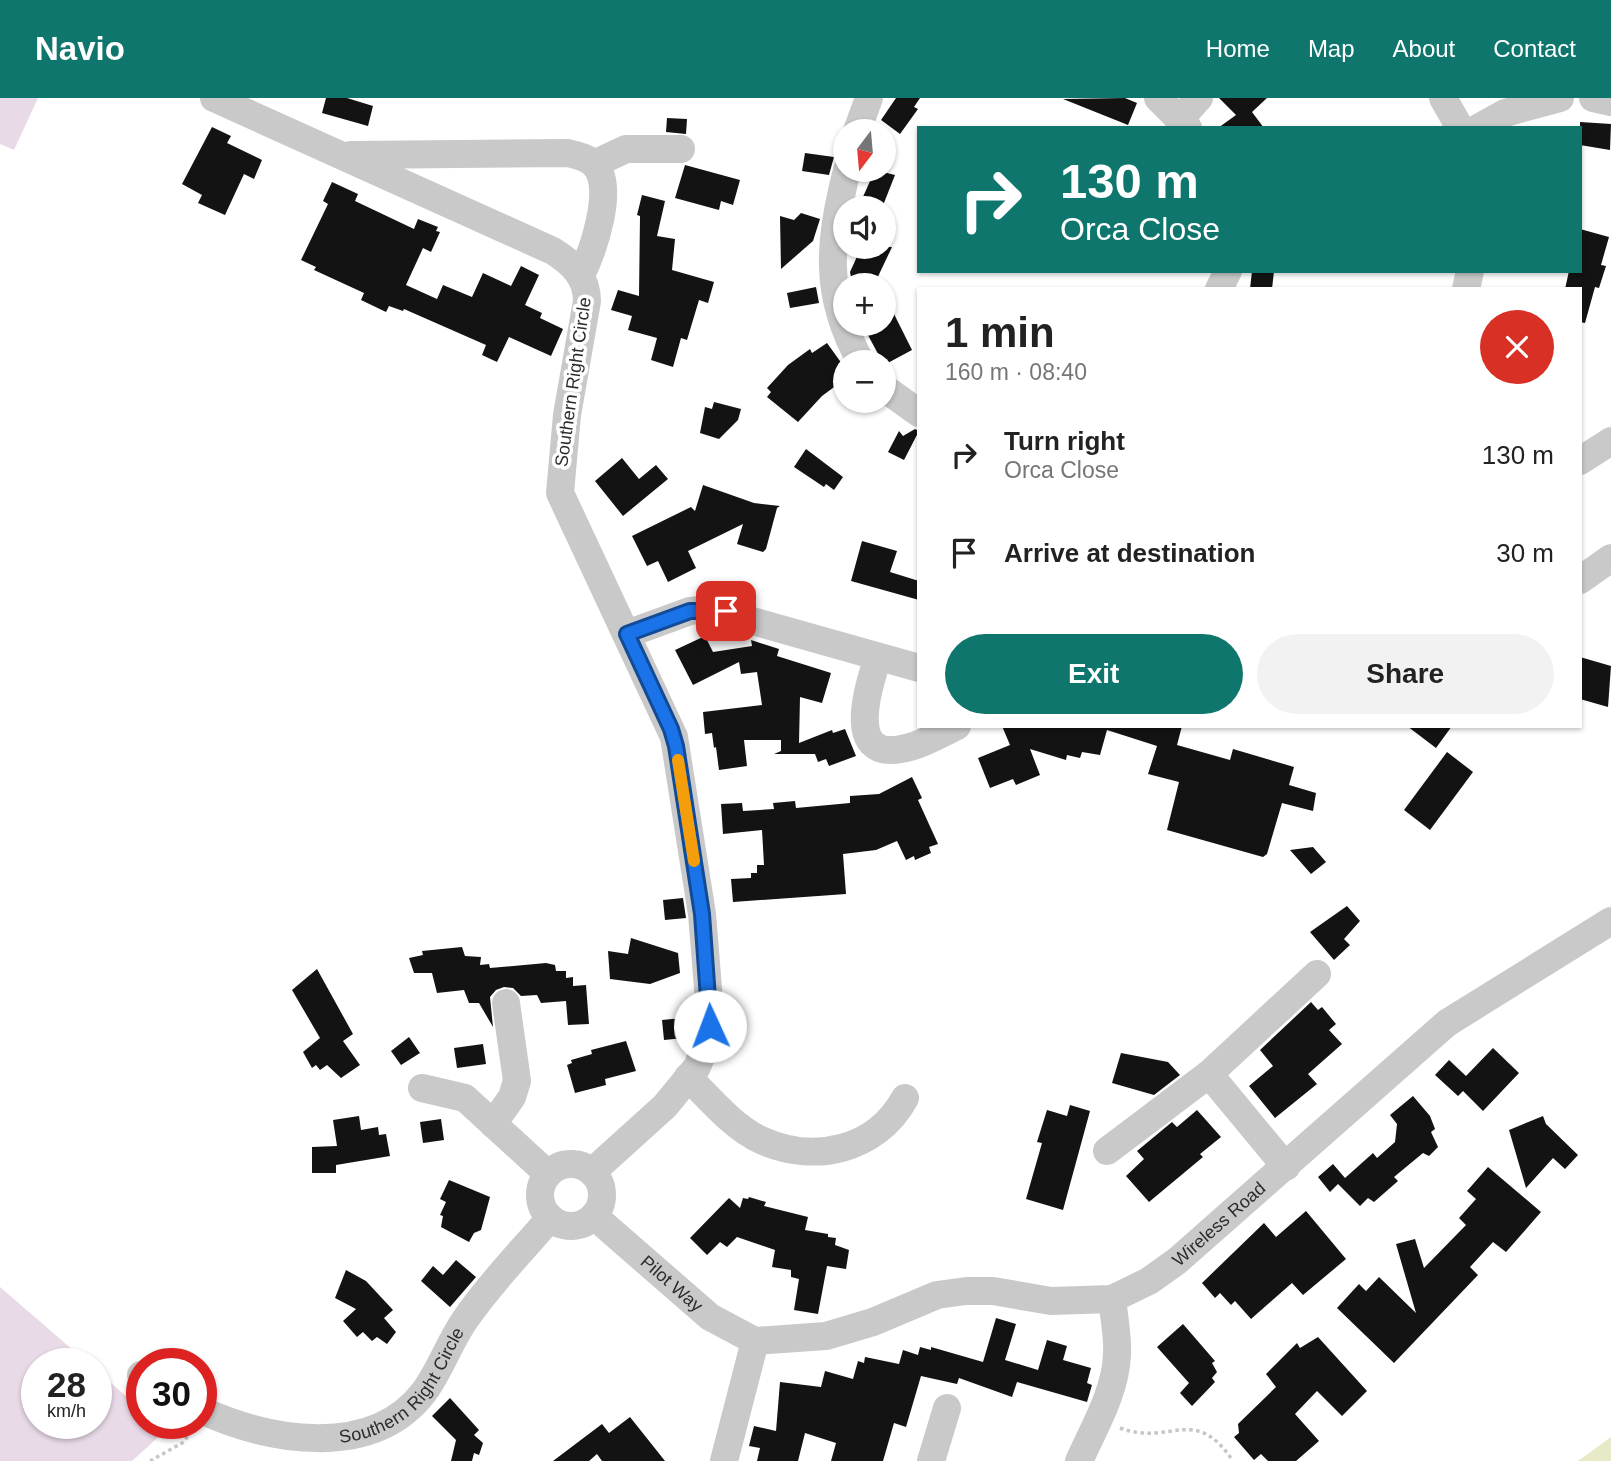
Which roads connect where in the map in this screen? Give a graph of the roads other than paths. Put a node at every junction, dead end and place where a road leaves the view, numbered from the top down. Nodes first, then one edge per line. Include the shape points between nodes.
1 (214, 98) edge
2 (869, 98) edge
3 (1158, 98) edge
4 (1443, 98) edge
5 (1560, 98) edge
6 (1593, 98) edge
7 (1611, 102) edge
8 (1190, 115) edge
9 (861, 119) edge
10 (1459, 126) edge
11 (1482, 126) edge
12 (681, 149) dead end
13 (342, 155) junction
14 (594, 164) junction
15 (845, 182) edge
16 (581, 275) junction
17 (855, 350) edge
18 (896, 397) edge
19 (917, 412) edge
20 (1611, 441) edge
21 (1582, 460) edge
22 (1611, 558) edge
23 (1582, 579) edge
24 (627, 634) junction
25 (878, 657) junction
26 (917, 667) edge
27 (952, 728) edge
28 (1611, 921) edge
29 (1317, 974) dead end
30 (506, 1003) dead end
31 (1209, 1074) junction
32 (688, 1077) junction
33 (422, 1087) dead end
34 (905, 1098) dead end
35 (493, 1124) junction
36 (1107, 1151) dead end
37 (1286, 1167) junction
38 (592, 1172) junction
39 (548, 1174) junction
40 (594, 1216) junction
41 (550, 1218) junction
42 (1112, 1300) junction
43 (755, 1341) junction
44 (947, 1408) dead end
45 (217, 1416) edge
46 (724, 1461) edge
47 (931, 1461) edge
48 (1079, 1461) edge

1 - 13 street, Southern Right Circle
2 - 9 street
3 - 8 street
4 - 10 street
5 - 11 street via 1506,113
6 - 7 street
12 - 14 street via 625,149
13 - 14 street, Southern Right Circle via 568,153
13 - 16 street, Southern Right Circle via 553,251
14 - 16 street, Southern Right Circle via 603,198 596,238
15 - 17 street via 831,253 834,296
16 - 24 street, Southern Right Circle via 587,300 567,415 560,493
18 - 19 street
20 - 21 street
22 - 23 street
24 - 25 street via 690,611 710,609
24 - 32 street, Southern Right Circle via 674,737 702,914 710,1026 704,1052
25 - 26 street
25 - 27 street via 864,715 868,737 875,745 904,749
28 - 37 street, Wireless Road via 1447,1023
29 - 31 street
30 - 35 street via 517,1082
31 - 36 street
31 - 37 street
32 - 34 street via 760,1140 814,1154 841,1149 875,1134
32 - 38 street, Southern Right Circle via 665,1105
33 - 35 street via 465,1098
35 - 39 street
37 - 42 street, Wireless Road via 1177,1261
38 - 39 street via 568,1164
38 - 40 street via 600,1182 602,1196
39 - 41 street via 540,1195
40 - 41 street via 573,1226
40 - 43 street, Pilot Way via 710,1317
41 - 45 street, Southern Right Circle via 472,1309 425,1391 392,1422 372,1431 290,1436 257,1432
42 - 43 street via 1051,1301 966,1291 937,1295 826,1336
42 - 48 street via 1117,1354 1098,1419
43 - 46 street
44 - 47 street

